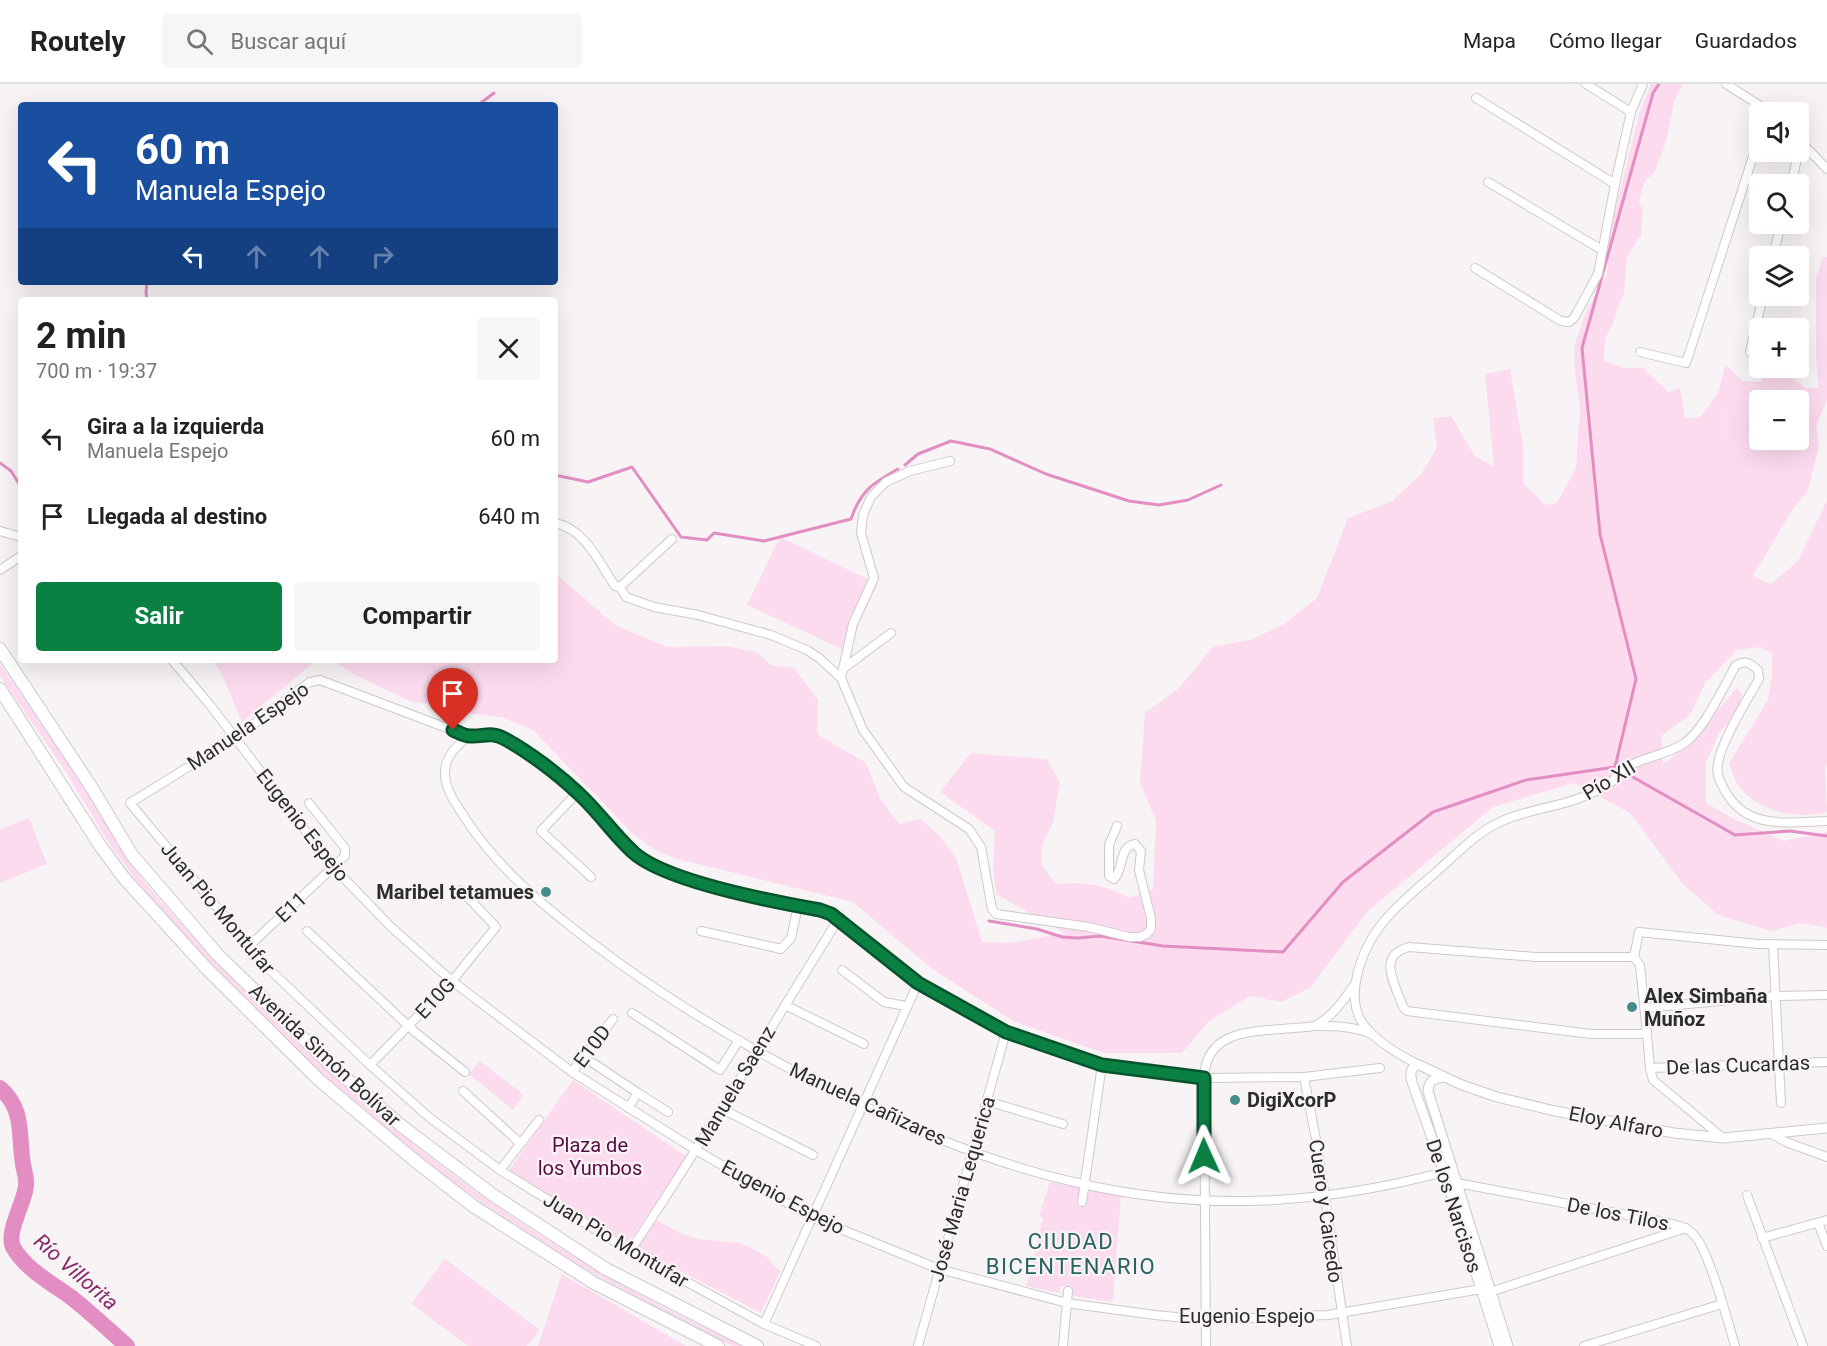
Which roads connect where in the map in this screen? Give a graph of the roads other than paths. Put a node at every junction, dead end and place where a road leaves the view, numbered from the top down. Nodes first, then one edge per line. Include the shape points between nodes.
1 (1586, 84) edge
2 (1643, 84) edge
3 (1726, 84) edge
4 (1476, 98) dead end
5 (1753, 102) edge
6 (1631, 112) junction
7 (1809, 150) edge
8 (1751, 162) edge
9 (1827, 169) edge
10 (1488, 182) dead end
11 (1615, 184) junction
12 (1602, 250) junction
13 (1475, 268) dead end
14 (1640, 352) dead end
15 (950, 461) dead end
16 (558, 524) edge
17 (0, 531) edge
18 (18, 536) edge
19 (672, 539) dead end
20 (18, 558) edge
21 (0, 570) edge
22 (620, 587) junction
23 (891, 633) dead end
24 (0, 649) edge
25 (174, 663) edge
26 (844, 668) junction
27 (841, 678) junction
28 (0, 689) edge
29 (468, 736) junction
30 (235, 738) junction
31 (578, 792) junction
32 (309, 802) dead end
33 (130, 803) joint
34 (1827, 821) edge
35 (1117, 826) dead end
36 (334, 868) junction
37 (591, 877) dead end
38 (461, 890) dead end
39 (798, 906) junction
40 (838, 920) junction
41 (307, 931) dead end
42 (701, 931) dead end
43 (1773, 945) junction
44 (1827, 945) edge
45 (248, 947) junction
46 (1634, 957) junction
47 (842, 970) dead end
48 (452, 981) junction
49 (918, 983) junction
50 (1355, 984) junction
51 (1827, 995) edge
52 (1775, 996) junction
53 (785, 1005) junction
54 (906, 1006) junction
55 (1645, 1008) junction
56 (632, 1013) dead end
57 (613, 1019) dead end
58 (408, 1026) junction
59 (1314, 1026) junction
60 (1006, 1032) junction
61 (1647, 1034) junction
62 (1372, 1035) junction
63 (739, 1040) junction
64 (864, 1044) dead end
65 (756, 1050) junction
66 (1827, 1062) edge
67 (592, 1063) dead end
68 (1780, 1064) junction
69 (370, 1065) junction
70 (1102, 1065) junction
71 (1415, 1066) junction
72 (1380, 1068) dead end
73 (1650, 1068) junction
74 (465, 1072) dead end
75 (572, 1072) junction
76 (1304, 1077) junction
77 (1443, 1077) junction
78 (1204, 1078) junction
79 (463, 1091) dead end
80 (638, 1093) junction
81 (987, 1101) junction
82 (1781, 1103) dead end
83 (864, 1106) junction
84 (628, 1108) junction
85 (722, 1109) junction
86 (668, 1112) dead end
87 (539, 1120) dead end
88 (1063, 1124) dead end
89 (1827, 1128) edge
90 (1769, 1132) junction
91 (1723, 1138) junction
92 (520, 1143) junction
93 (696, 1150) junction
94 (972, 1153) junction
95 (813, 1155) dead end
96 (1827, 1157) edge
97 (500, 1170) junction
98 (1444, 1172) junction
99 (1457, 1184) junction
100 (1086, 1185) junction
101 (1747, 1195) dead end
102 (1324, 1196) junction
103 (1204, 1201) junction
104 (1082, 1202) dead end
105 (811, 1217) junction
106 (1827, 1220) edge
107 (1818, 1222) junction
108 (1686, 1228) junction
109 (1762, 1238) junction
110 (1827, 1246) edge
111 (630, 1251) junction
112 (939, 1269) junction
113 (1068, 1291) dead end
114 (1485, 1292) junction
115 (1067, 1303) junction
116 (1722, 1304) junction
117 (1341, 1313) junction
118 (1206, 1320) junction
119 (764, 1324) junction
120 (718, 1346) edge
121 (757, 1346) edge
122 (816, 1346) edge
123 (918, 1346) edge
124 (1063, 1346) edge
125 (1206, 1346) edge
126 (1347, 1346) edge
127 (1499, 1346) edge
128 (1508, 1346) edge
129 (1584, 1346) edge
130 (1735, 1346) edge
131 (1803, 1346) edge

1 - 6 street
2 - 6 street
3 - 5 street
4 - 11 street
6 - 11 street
7 - 9 street
8 - 14 street via 1686,363
10 - 12 street
11 - 12 street
12 - 13 street via 1598,274 1569,322 1561,321
15 - 26 street via 910,471 886,483 872,497 863,515 861,532 874,578 853,624
16 - 22 street via 583,538 615,586
17 - 18 street
19 - 22 street
20 - 21 street
22 - 27 street via 626,597 654,608 698,615 807,650
23 - 26 street
24 - 121 highway, Avenida Simón Bolívar via 132,855 218,955 333,1067 403,1127 502,1201 606,1269
25 - 30 street, Eugenio Espejo
26 - 27 street
27 - 35 street via 863,730 904,787 969,829 977,839 996,914 1089,927 1129,937 1147,934 1151,918 1139,870 1139,846 1128,846 1116,877 1109,876 1109,845
28 - 120 highway, Avenida Simón Bolívar via 124,878 207,969 319,1080 473,1206 594,1283
29 - 30 street, Manuela Espejo via 320,680 310,682
29 - 31 street, Manuela Espejo via 488,733 504,738
29 - 63 street, Manuela Cañizares via 453,749 445,774 450,794 482,844 530,894 579,933 639,978
30 - 33 street, Manuela Espejo
30 - 36 street, Eugenio Espejo
31 - 37 street via 541,831
31 - 39 street, Manuela Espejo via 635,854 655,867
32 - 36 street via 345,848 345,856
33 - 45 street, Juan Pio Montufar
34 - 50 street, Pío XII via 1756,819 1729,799 1718,777 1722,750 1759,679 1758,670 1743,662 1736,665 1686,742 1666,754 1632,764 1599,790 1497,823 1475,839 1383,921 1360,961
36 - 45 street, E11
36 - 48 street, Eugenio Espejo via 391,927
38 - 48 street, E10G via 496,927
39 - 40 street, Manuela Espejo via 820,910
39 - 42 street via 790,938 781,949
40 - 49 street, Manuela Espejo
40 - 53 street, Manuela Saenz
41 - 58 street
43 - 44 street
43 - 46 street via 1639,932
43 - 52 street
45 - 69 street, Juan Pio Montufar
46 - 55 street via 1640,965
46 - 61 street via 1536,957 1409,947 1395,953 1389,964 1403,1007 1411,1011 1591,1034
47 - 54 street via 884,1002
48 - 58 street, E10G
48 - 75 street, Eugenio Espejo
49 - 54 street
49 - 60 street, Manuela Espejo
50 - 59 street via 1338,1006
50 - 62 street, Pío XII via 1356,1011
51 - 52 street
52 - 55 street
52 - 68 street
53 - 64 street
53 - 65 street, Manuela Saenz
54 - 83 street
55 - 61 street
56 - 63 street via 720,1070
57 - 75 street, E10D
58 - 69 street, E10G
58 - 74 street
59 - 62 street via 1350,1028
59 - 78 street via 1238,1034 1226,1039 1210,1053
60 - 70 street, Manuela Espejo
60 - 81 street, José Maria Lequerica
61 - 73 street
62 - 71 street, Pío XII
63 - 65 street, Manuela Cañizares
65 - 83 street, Manuela Cañizares
65 - 85 street, Manuela Saenz
66 - 68 street, De las Cucardas
67 - 80 street
68 - 73 street, De las Cucardas
68 - 82 street
69 - 97 street, Juan Pio Montufar via 430,1118
70 - 78 street, Manuela Espejo
70 - 100 street
71 - 77 street, Eloy Alfaro
71 - 98 street, De los Narcisos via 1410,1072 1412,1082
72 - 76 street, Manuela Espejo
73 - 91 street via 1656,1083
75 - 84 street, Eugenio Espejo
76 - 78 street, Manuela Espejo
76 - 102 street, Cuero y Caicedo
77 - 91 street, Eloy Alfaro via 1479,1092 1555,1111
77 - 99 street, De los Narcisos via 1434,1078 1428,1091
78 - 103 street
79 - 92 street
80 - 84 street
80 - 86 street
81 - 88 street
81 - 94 street, José Maria Lequerica
83 - 94 street, Manuela Cañizares
83 - 105 street
84 - 93 street, Eugenio Espejo
85 - 93 street, Manuela Saenz
85 - 95 street
87 - 92 street
89 - 90 street, Eloy Alfaro
90 - 91 street, Eloy Alfaro
90 - 96 street
92 - 97 street
93 - 105 street, Eugenio Espejo
93 - 111 street, Manuela Saenz
94 - 100 street, Manuela Cañizares
94 - 112 street, José Maria Lequerica
97 - 111 street, Juan Pio Montufar
98 - 102 street, Manuela Cañizares
98 - 114 street, De los Narcisos
99 - 108 street, De los Tilos
99 - 114 street, De los Narcisos
100 - 103 street, Manuela Cañizares
100 - 104 street
101 - 109 street
102 - 103 street, Manuela Cañizares via 1262,1202
102 - 117 street, Cuero y Caicedo
103 - 118 street
105 - 112 street, Eugenio Espejo
105 - 119 street
106 - 107 street
107 - 109 street
107 - 110 street
108 - 114 street, Eugenio Espejo
108 - 116 street, De los Tilos via 1703,1250
109 - 131 street
111 - 119 street, Juan Pio Montufar
112 - 115 street, Eugenio Espejo
112 - 123 street, José Maria Lequerica
113 - 115 street
114 - 117 street, Eugenio Espejo
114 - 127 street, De los Narcisos
114 - 128 street, De los Narcisos
115 - 118 street, Eugenio Espejo
115 - 124 street
116 - 129 street
116 - 130 street, De los Tilos
117 - 118 street, Eugenio Espejo
117 - 126 street, Cuero y Caicedo
118 - 125 street
119 - 122 street, Juan Pio Montufar

